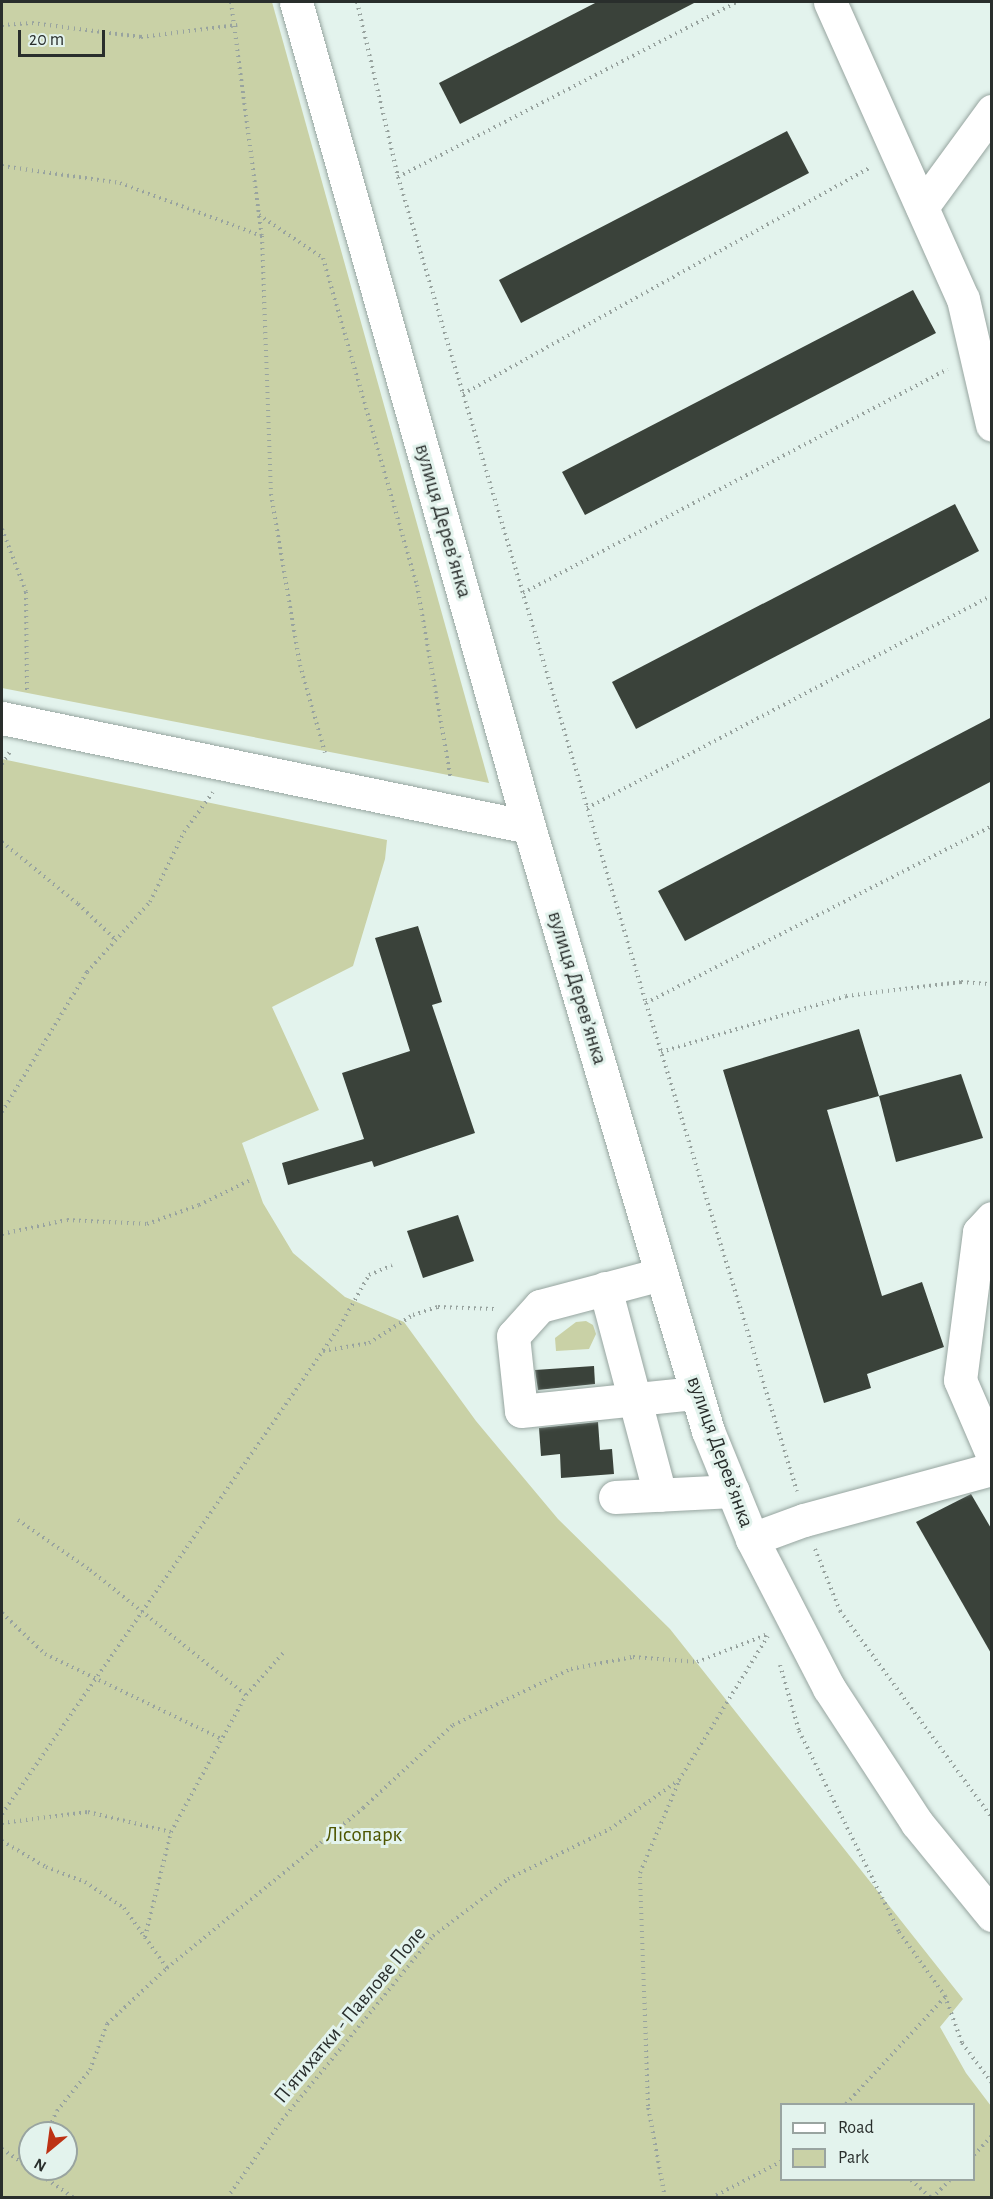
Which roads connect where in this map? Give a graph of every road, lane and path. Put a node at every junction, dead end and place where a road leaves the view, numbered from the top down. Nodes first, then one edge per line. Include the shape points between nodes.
1 (231, 2) edge
2 (296, 2) edge
3 (357, 2) edge
4 (736, 2) edge
5 (830, 2) edge
6 (237, 25) junction
7 (2, 26) edge
8 (992, 111) edge
9 (897, 152) junction
10 (2, 166) edge
11 (398, 177) junction
12 (922, 207) junction
13 (259, 215) junction
14 (262, 236) junction
15 (975, 354) junction
16 (463, 394) junction
17 (992, 425) edge
18 (2, 529) edge
19 (523, 593) junction
20 (992, 595) edge
21 (15, 721) edge
22 (232, 765) junction
23 (335, 786) junction
24 (587, 808) junction
25 (457, 813) junction
26 (992, 826) edge
27 (529, 827) junction
28 (2, 842) edge
29 (116, 940) junction
30 (992, 984) edge
31 (645, 1003) junction
32 (661, 1052) junction
33 (2, 1112) edge
34 (250, 1180) dead end
35 (992, 1218) edge
36 (2, 1234) edge
37 (392, 1265) dead end
38 (661, 1274) junction
39 (605, 1288) junction
40 (540, 1306) junction
41 (322, 1351) junction
42 (696, 1393) junction
43 (636, 1399) junction
44 (992, 1454) edge
45 (992, 1468) edge
46 (733, 1491) junction
47 (660, 1495) junction
48 (615, 1497) dead end
49 (18, 1520) dead end
50 (804, 1520) junction
51 (752, 1539) junction
52 (141, 1612) junction
53 (2, 1613) edge
54 (770, 1633) junction
55 (773, 1644) dead end
56 (283, 1653) dead end
57 (777, 1655) dead end
58 (98, 1676) junction
59 (246, 1695) junction
60 (222, 1739) junction
61 (679, 1780) junction
62 (2, 1814) edge
63 (992, 1818) edge
64 (2, 1823) edge
65 (171, 1832) junction
66 (2, 1841) edge
67 (992, 1916) edge
68 (145, 1937) junction
69 (166, 1968) junction
70 (945, 1996) junction
71 (992, 2083) edge
72 (847, 2103) edge
73 (52, 2121) edge
74 (992, 2136) edge
75 (2, 2148) edge
76 (975, 2154) edge
77 (18, 2159) edge
78 (780, 2162) edge
79 (50, 2181) edge
80 (912, 2181) edge
81 (949, 2181) edge
82 (74, 2198) edge
83 (226, 2198) edge
84 (665, 2198) edge
85 (711, 2198) edge
86 (932, 2198) edge

1 - 6 path
2 - 27 main road, вулиця Дерев’янка
3 - 11 path
4 - 11 path
5 - 9 main road
6 - 7 path via 141,37 32,23
6 - 13 path
8 - 12 main road
9 - 12 main road
9 - 16 path
10 - 14 path via 120,183
11 - 16 path
12 - 15 main road via 963,299
13 - 14 path
13 - 25 path via 323,258 417,585
14 - 23 path via 271,494 300,665
15 - 17 main road
15 - 19 path
16 - 19 path
18 - 21 path via 26,592
19 - 24 path
20 - 24 path
21 - 22 main road
22 - 23 main road
22 - 29 path via 184,832 150,902
23 - 25 main road
24 - 31 path
25 - 27 main road
26 - 31 path
27 - 38 main road, вулиця Дерев’янка
28 - 29 path
29 - 33 path via 87,972
30 - 32 path via 961,982 846,996
31 - 32 path
32 - 50 path via 787,1447
34 - 36 path via 147,1224 67,1220
35 - 44 main road via 979,1232 960,1380
37 - 41 path via 369,1275
38 - 39 main road
38 - 42 main road, вулиця Дерев’янка
39 - 40 main road
39 - 43 main road
40 - 41 path via 438,1307 412,1315 369,1343
40 - 43 main road via 513,1336 521,1411
41 - 52 path
42 - 43 main road
42 - 46 main road, вулиця Дерев’янка
43 - 47 main road
45 - 50 main road
46 - 47 main road
46 - 51 main road, вулиця Дерев’янка
47 - 48 main road
49 - 52 path
50 - 51 main road
50 - 63 path via 840,1611
51 - 67 main road, вулиця Дерев’янка via 836,1698 917,1823
52 - 58 path
52 - 59 path
53 - 58 path via 45,1654
54 - 55 path
54 - 61 path, П'ятихатки - Павлове Поле
54 - 69 path via 697,1662 633,1657 571,1669 453,1725 363,1808
56 - 59 path
57 - 70 path via 799,1731 899,1932
58 - 60 path via 158,1710
58 - 62 path
59 - 60 path
60 - 65 path
61 - 83 path, П'ятихатки - Павлове Поле via 610,1829 508,1879 433,1936 282,2120
61 - 84 path via 640,1873 648,2106
64 - 65 path via 88,1812
65 - 68 path
66 - 68 path via 46,1868 85,1882 124,1908
68 - 69 path
69 - 73 path via 107,2024 90,2070
70 - 71 path via 962,2043
70 - 72 path
74 - 76 path
75 - 77 path
78 - 85 path
79 - 82 path
80 - 86 path
81 - 86 path

